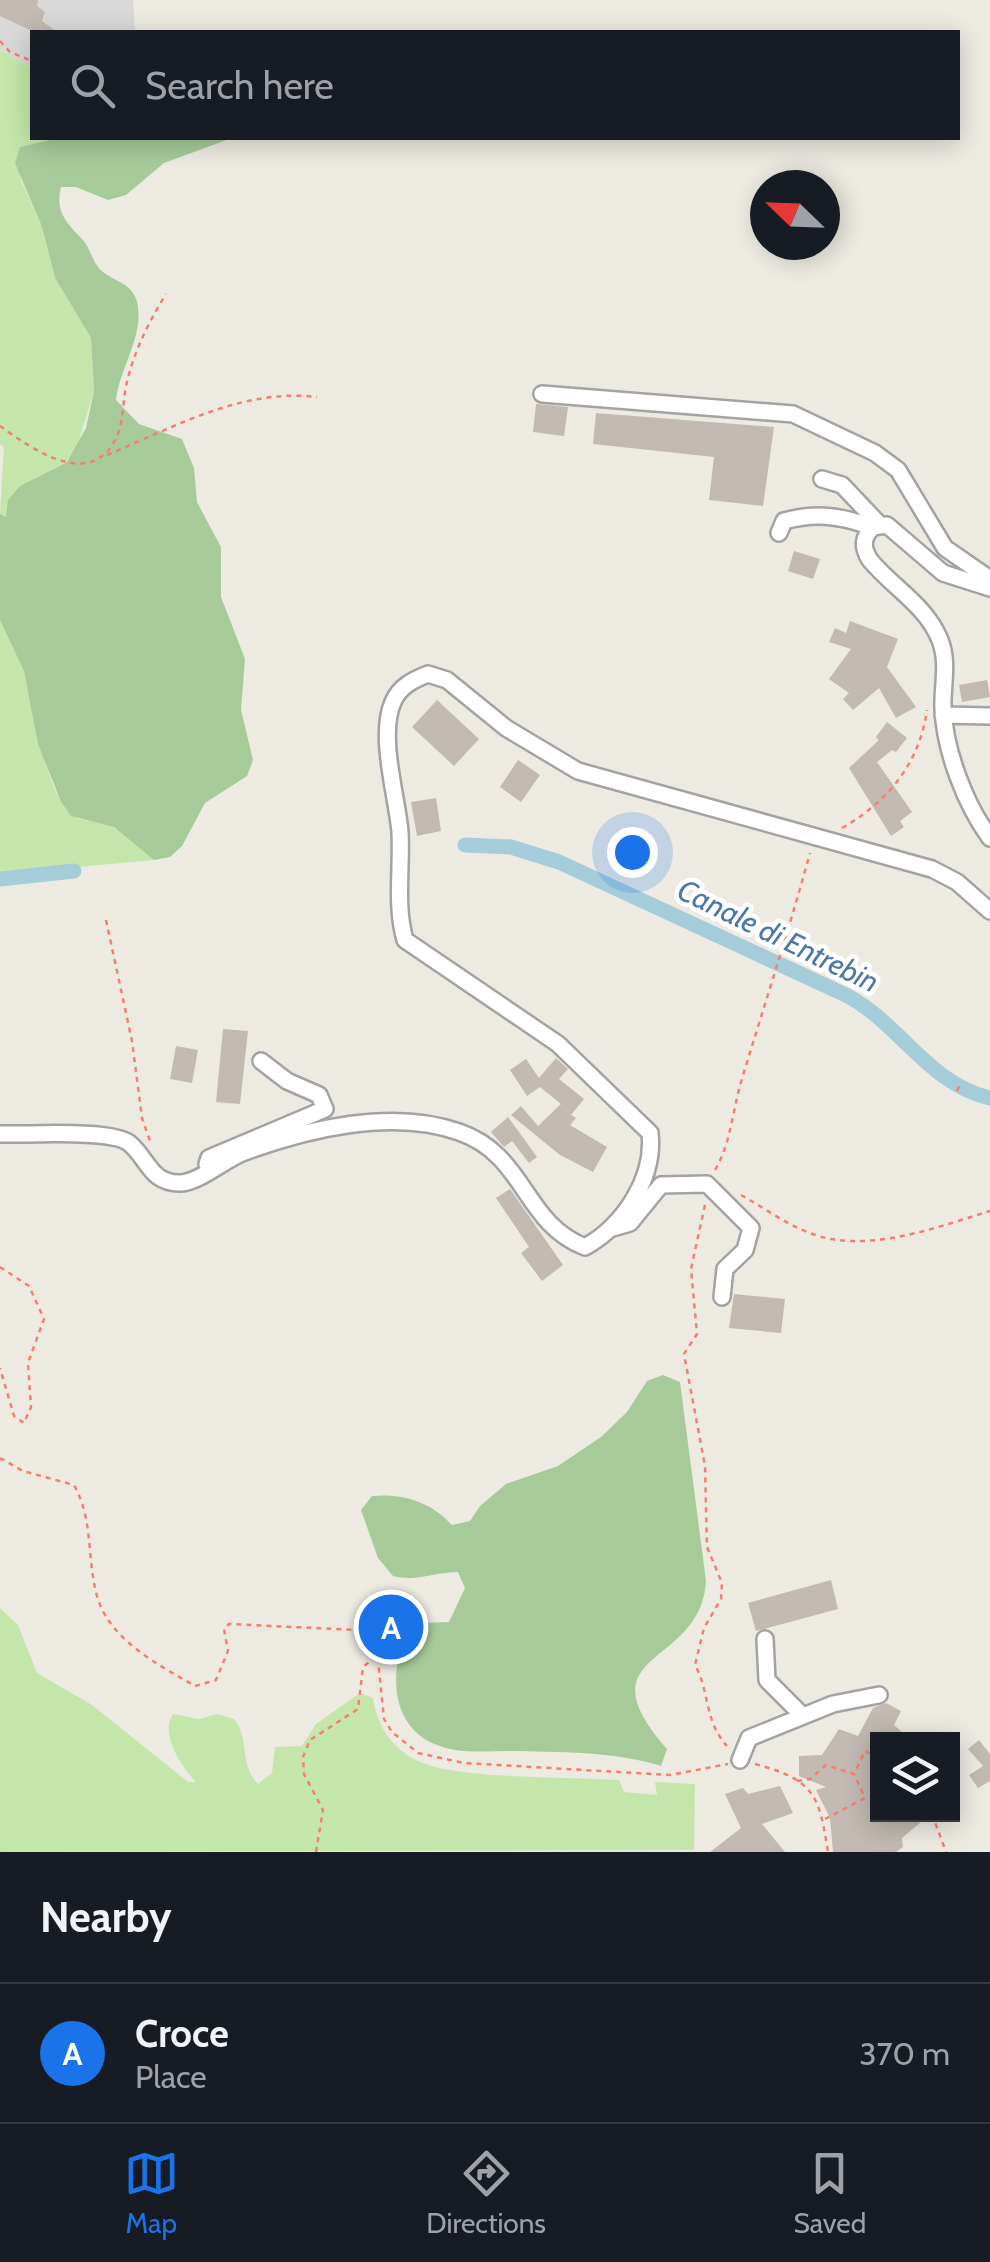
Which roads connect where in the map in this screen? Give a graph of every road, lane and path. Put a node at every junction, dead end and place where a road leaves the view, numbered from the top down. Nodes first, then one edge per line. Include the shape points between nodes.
1 (0, 41) edge
2 (30, 60) edge
3 (166, 294) dead end
4 (542, 394) dead end
5 (318, 397) dead end
6 (0, 426) edge
7 (106, 456) junction
8 (822, 479) dead end
9 (874, 527) junction
10 (779, 533) dead end
11 (990, 578) edge
12 (990, 588) edge
13 (990, 716) edge
14 (939, 721) junction
15 (823, 836) junction
16 (990, 838) edge
17 (990, 911) edge
18 (106, 920) dead end
19 (261, 1061) dead end
20 (961, 1083) dead end
21 (958, 1091) dead end
22 (0, 1134) edge
23 (153, 1149) dead end
24 (205, 1172) junction
25 (707, 1184) junction
26 (990, 1211) edge
27 (613, 1228) junction
28 (0, 1267) edge
29 (722, 1297) dead end
30 (0, 1368) edge
31 (0, 1458) edge
32 (764, 1639) dead end
33 (380, 1653) junction
34 (879, 1695) dead end
35 (803, 1716) junction
36 (870, 1754) edge
37 (740, 1760) junction
38 (854, 1774) junction
39 (798, 1781) junction
40 (824, 1820) junction
41 (935, 1822) edge
42 (316, 1852) edge
43 (828, 1852) edge
44 (946, 1852) edge

1 - 2 path
3 - 7 path via 146,327
4 - 11 street via 793,414 898,470 945,548
5 - 7 path via 242,401
6 - 7 path via 80,468
8 - 9 street via 842,486
9 - 10 street via 811,514 784,520
9 - 12 street via 893,529 943,573
9 - 14 street via 864,544 870,560 917,605 938,636 945,668
13 - 14 street
14 - 15 path via 927,707 924,737 896,785 846,827
14 - 16 street
15 - 17 street via 932,869
15 - 25 path via 810,853 727,1149
15 - 27 street via 578,770 438,677 428,674 406,684 392,704 388,756 405,940 558,1044 650,1133 653,1160
18 - 23 path
19 - 24 street via 319,1095 325,1109 227,1147 209,1158
20 - 21 path
22 - 24 street via 106,1137 129,1142 154,1176 178,1183
24 - 27 street via 246,1152 346,1126 429,1124 501,1154 562,1238 585,1246
25 - 26 path via 832,1239 878,1239
25 - 27 street via 661,1185 630,1223
25 - 29 street via 751,1228 745,1250 725,1269
25 - 37 path via 692,1269 697,1334 684,1354 705,1466 707,1547 722,1583 695,1664 708,1719
28 - 30 path via 29,1286 44,1319 28,1363 32,1407 24,1424 14,1416
31 - 33 path via 22,1472 74,1485 90,1532 104,1617 139,1650 196,1686 216,1680 225,1664 229,1624 358,1630 370,1633
32 - 35 street via 767,1680
33 - 37 path via 384,1719 406,1745 438,1760 670,1775
33 - 42 path via 364,1667 358,1709 310,1740 303,1757 304,1774 323,1810
34 - 35 street
35 - 37 street via 749,1738
36 - 38 path via 865,1751
37 - 39 path
38 - 39 path via 826,1765
38 - 40 path via 864,1798
39 - 40 path
40 - 43 path
41 - 44 path

